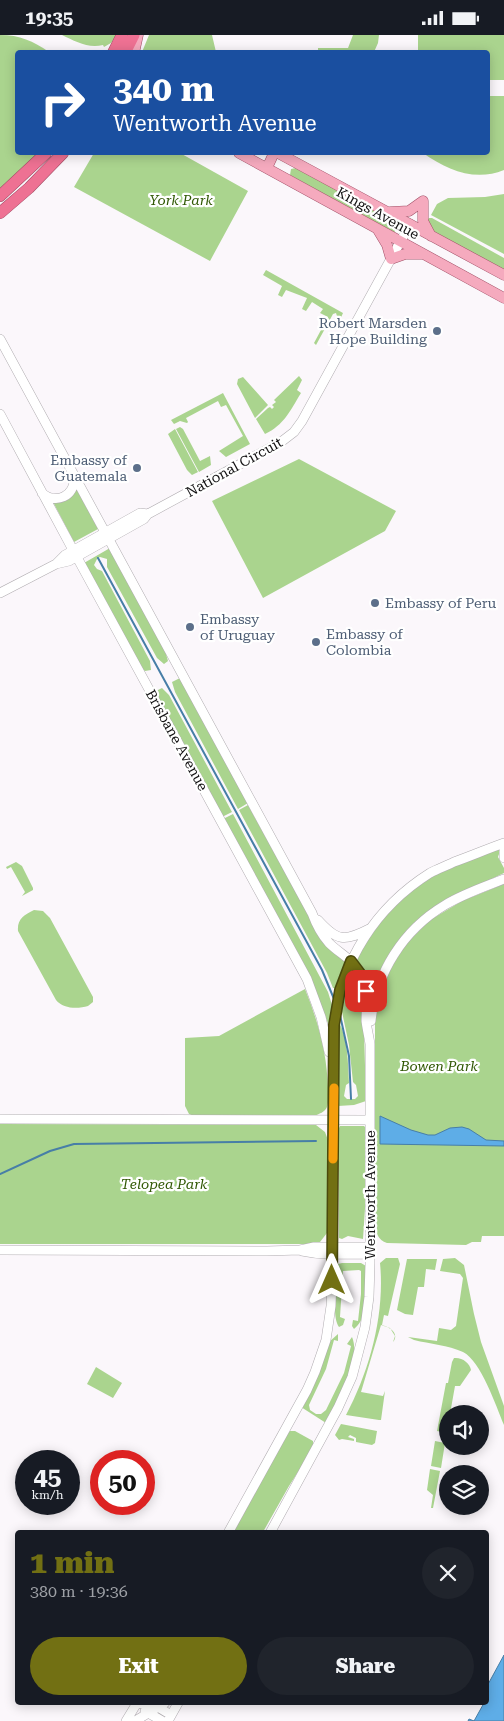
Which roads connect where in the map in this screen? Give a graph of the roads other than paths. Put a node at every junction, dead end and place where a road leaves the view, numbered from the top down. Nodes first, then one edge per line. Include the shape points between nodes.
1 (122, 35) edge
2 (134, 35) edge
3 (138, 35) edge
4 (114, 50) edge
5 (126, 50) edge
6 (135, 50) edge
7 (44, 155) edge
8 (61, 155) edge
9 (243, 155) edge
10 (273, 155) edge
11 (282, 155) edge
12 (291, 159) junction
13 (267, 168) junction
14 (283, 177) junction
15 (0, 196) edge
16 (387, 211) junction
17 (0, 213) edge
18 (410, 225) junction
19 (378, 229) junction
20 (431, 236) junction
21 (400, 242) junction
22 (422, 253) junction
23 (391, 259) junction
24 (504, 275) edge
25 (504, 298) edge
26 (0, 339) edge
27 (0, 413) edge
28 (72, 473) junction
29 (42, 493) junction
30 (106, 536) junction
31 (75, 554) junction
32 (0, 593) edge
33 (504, 843) edge
34 (504, 851) edge
35 (504, 858) edge
36 (504, 879) edge
37 (312, 913) junction
38 (369, 929) junction
39 (351, 961) junction
40 (370, 1044) junction
41 (334, 1074) junction
42 (0, 1119) edge
43 (333, 1120) junction
44 (370, 1120) junction
45 (333, 1230) junction
46 (314, 1247) junction
47 (0, 1250) edge
48 (300, 1250) junction
49 (370, 1250) junction
50 (333, 1251) junction
51 (230, 1530) edge
52 (272, 1530) edge
53 (137, 1705) edge
54 (140, 1705) edge
55 (161, 1705) edge
56 (177, 1705) edge
57 (147, 1713) junction
58 (170, 1718) edge
59 (126, 1721) edge
60 (135, 1721) edge
61 (162, 1721) edge

1 - 4 highway
2 - 5 highway
3 - 6 main road
7 - 15 highway
8 - 17 highway via 29,189
9 - 13 main road, Kings Avenue
10 - 13 main road
11 - 12 main road, Kings Avenue
12 - 14 main road
12 - 16 main road, Kings Avenue
13 - 14 main road, Kings Avenue
14 - 19 main road, Kings Avenue
16 - 18 main road, Kings Avenue
16 - 20 main road via 409,211 423,201 423,221
18 - 20 main road, Kings Avenue
18 - 21 main road, National Circuit
19 - 21 main road, Kings Avenue
19 - 23 main road
20 - 24 main road, Kings Avenue
21 - 22 main road, Kings Avenue
21 - 23 main road, National Circuit
22 - 23 main road
22 - 25 main road, Kings Avenue
23 - 30 main road, National Circuit via 295,431 280,443 144,519
26 - 28 main road
27 - 29 main road, Brisbane Avenue
28 - 29 main road via 74,485 67,495 53,499
28 - 30 main road
29 - 31 main road, Brisbane Avenue
30 - 31 main road, National Circuit
30 - 37 main road
31 - 32 main road, National Circuit via 69,561 56,564
31 - 41 main road, Brisbane Avenue via 307,979 321,1017
33 - 38 main road via 432,872 407,889
34 - 35 main road
36 - 40 main road via 446,904 406,938 377,988
37 - 38 main road via 337,937 354,937
37 - 39 main road, Wentworth Avenue via 322,934
38 - 39 main road
39 - 40 main road, Wentworth Avenue via 365,983
39 - 41 main road via 335,1015
40 - 44 main road, Wentworth Avenue
41 - 43 main road
42 - 43 main road
43 - 44 main road
43 - 45 main road
44 - 49 main road, Wentworth Avenue
45 - 46 main road
45 - 50 main road
46 - 48 main road
46 - 50 main road
47 - 48 main road
48 - 50 main road via 315,1254
49 - 50 main road
49 - 52 main road, Wentworth Avenue via 367,1315 356,1366 338,1408
50 - 51 main road via 330,1314 326,1340 315,1372
53 - 59 main road
54 - 57 main road
55 - 57 main road
55 - 58 main road
56 - 58 main road
57 - 60 main road
57 - 61 main road

